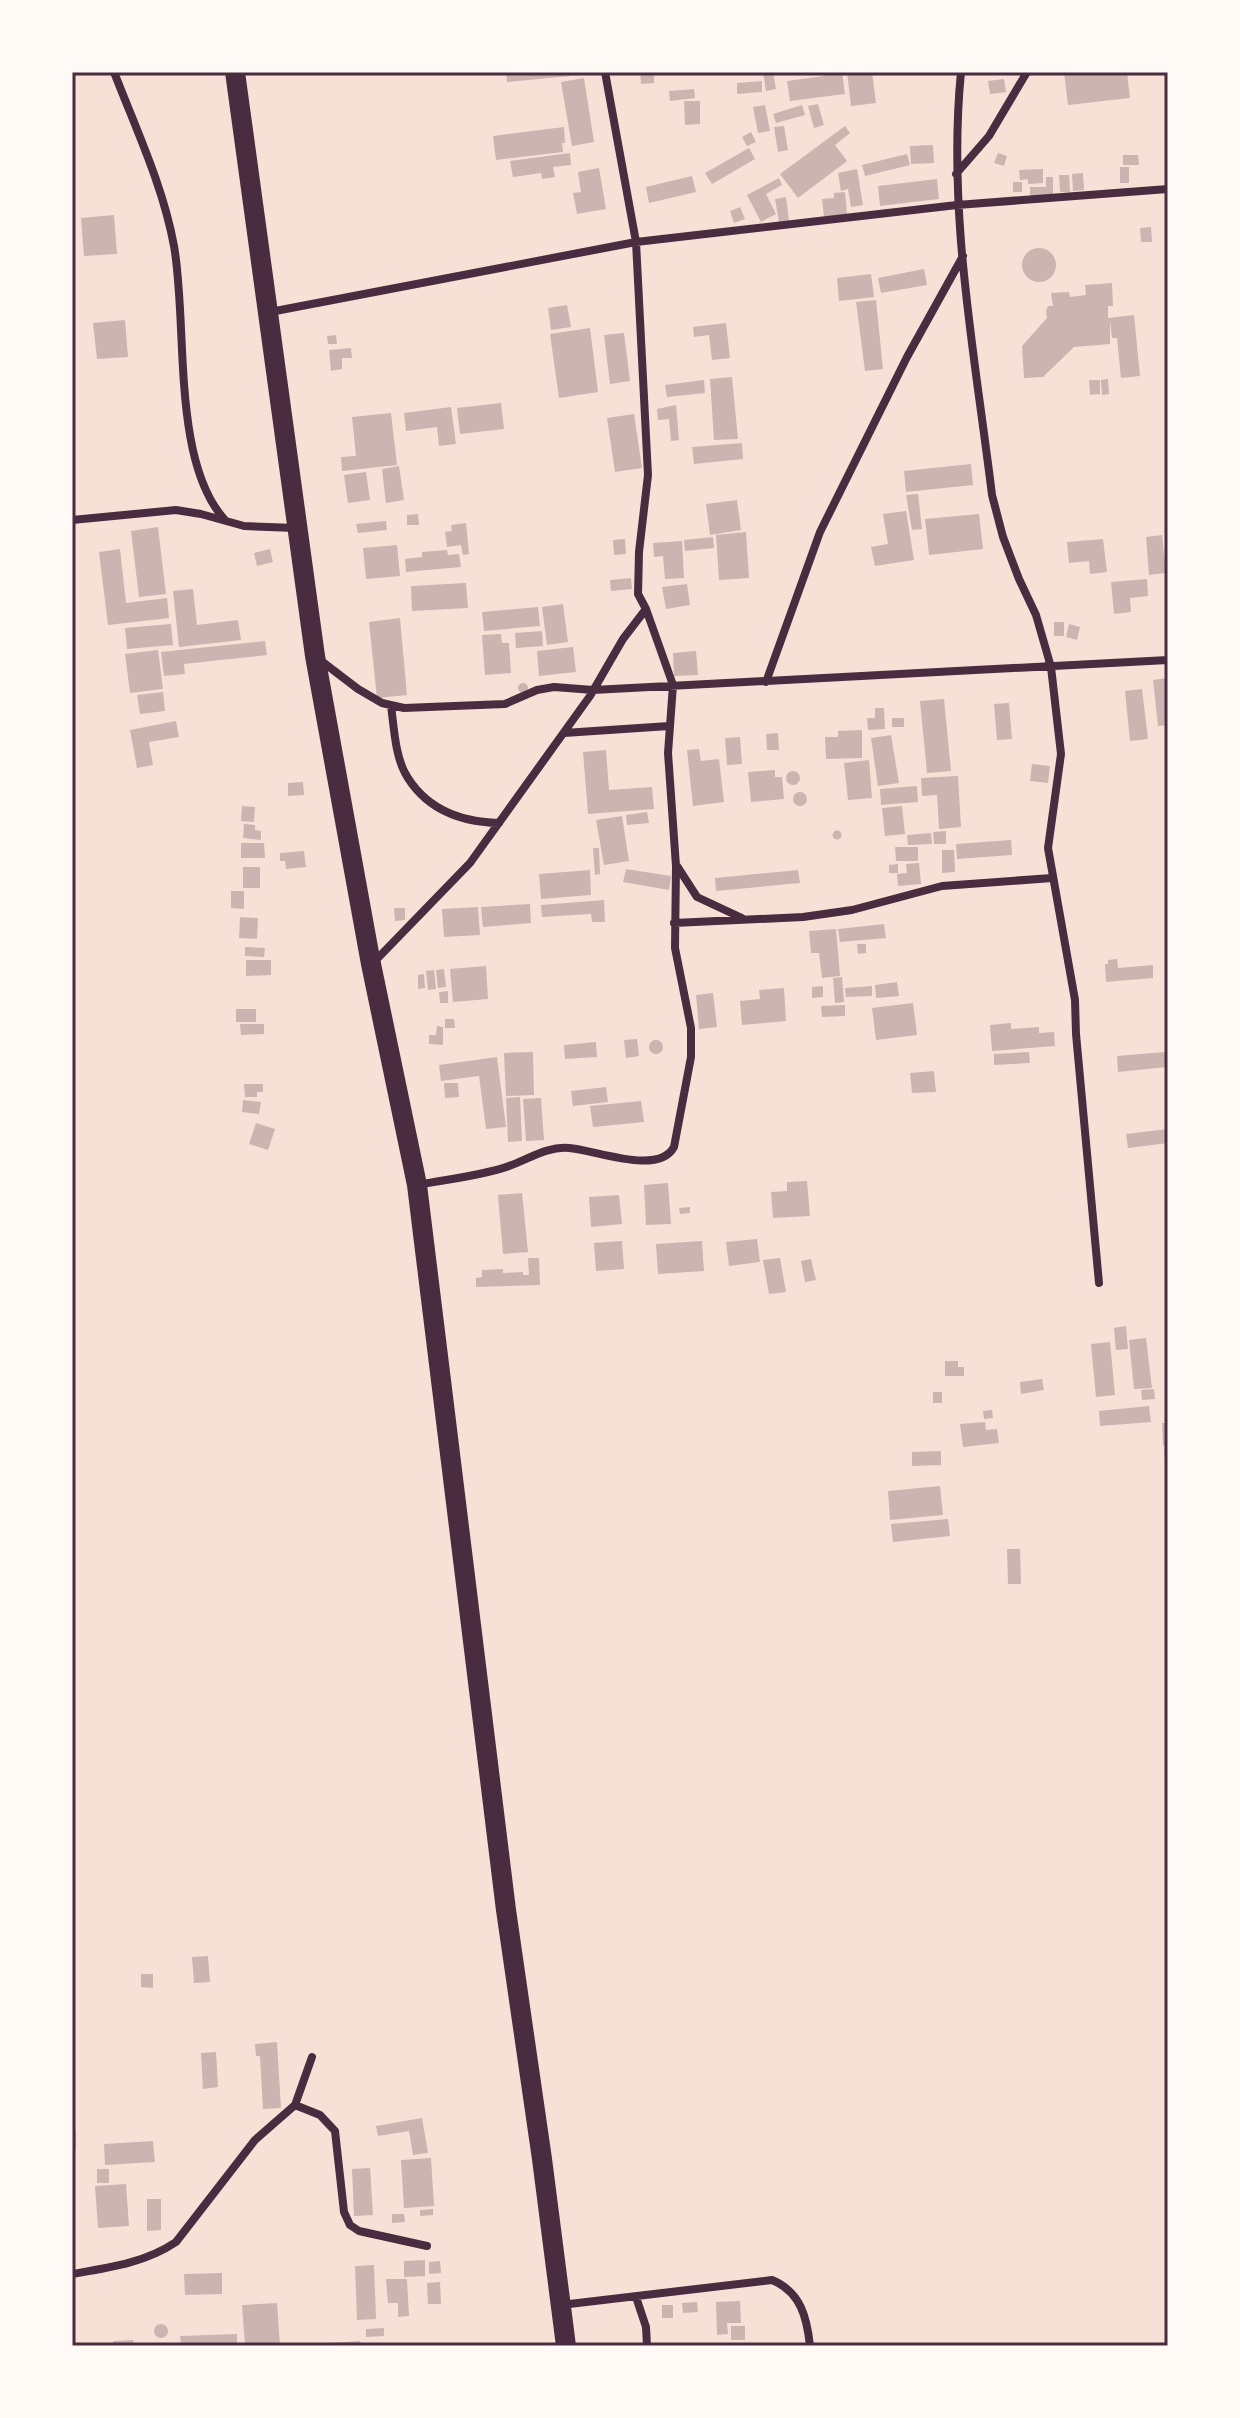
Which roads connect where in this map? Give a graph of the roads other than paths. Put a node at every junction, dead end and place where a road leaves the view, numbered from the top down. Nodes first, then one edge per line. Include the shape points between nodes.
1 (114, 72) edge
2 (235, 72) edge
3 (605, 72) edge
4 (961, 72) edge
5 (1027, 72) edge
6 (956, 175) junction
7 (1168, 189) edge
8 (957, 205) junction
9 (636, 242) junction
10 (963, 256) junction
11 (269, 313) junction
12 (72, 520) edge
13 (225, 520) junction
14 (296, 528) junction
15 (646, 609) junction
16 (315, 656) junction
17 (1168, 660) edge
18 (1051, 667) junction
19 (766, 682) junction
20 (673, 685) junction
21 (593, 690) junction
22 (391, 706) junction
23 (669, 726) junction
24 (564, 733) junction
25 (499, 823) junction
26 (676, 866) junction
27 (1052, 878) junction
28 (748, 921) junction
29 (674, 923) junction
30 (371, 964) junction
31 (417, 1185) junction
32 (1099, 1283) dead end
33 (312, 2057) dead end
34 (295, 2105) junction
35 (427, 2246) dead end
36 (72, 2274) edge
37 (636, 2297) junction
38 (561, 2305) junction
39 (566, 2346) edge
40 (647, 2346) edge
41 (810, 2346) edge

1 - 13 street via 156,182 173,245 196,462 213,507
2 - 11 highway
3 - 9 street
4 - 6 street
5 - 6 street via 989,136
6 - 8 street
7 - 8 street
8 - 9 street
8 - 10 street
9 - 11 street
9 - 15 street via 648,475 638,594
10 - 18 street via 992,495
10 - 19 street via 820,532
11 - 14 highway
12 - 13 street via 176,510
13 - 14 street
14 - 16 highway
15 - 20 street
15 - 21 street
16 - 22 street
16 - 30 highway
17 - 18 street
18 - 19 street
18 - 27 street via 1061,754 1048,848
19 - 20 street
20 - 21 street
20 - 23 street
21 - 22 street via 554,687 505,704
21 - 24 street
22 - 25 street via 404,771 414,785 452,817
23 - 24 street
23 - 26 street
24 - 25 street
25 - 30 street via 470,863
26 - 28 street via 697,897
26 - 29 street
27 - 28 street via 942,886 852,910
27 - 32 street via 1075,1000
28 - 29 street
29 - 31 street via 691,1042 670,1154 655,1161 559,1148 509,1166
30 - 31 highway
31 - 38 highway via 511,1949
33 - 34 street
34 - 35 street via 320,2115 335,2131 350,2225
34 - 36 street via 255,2140 176,2242 161,2253 116,2267
37 - 38 street
37 - 40 street
37 - 41 street via 772,2280 785,2285 801,2306
38 - 39 highway

